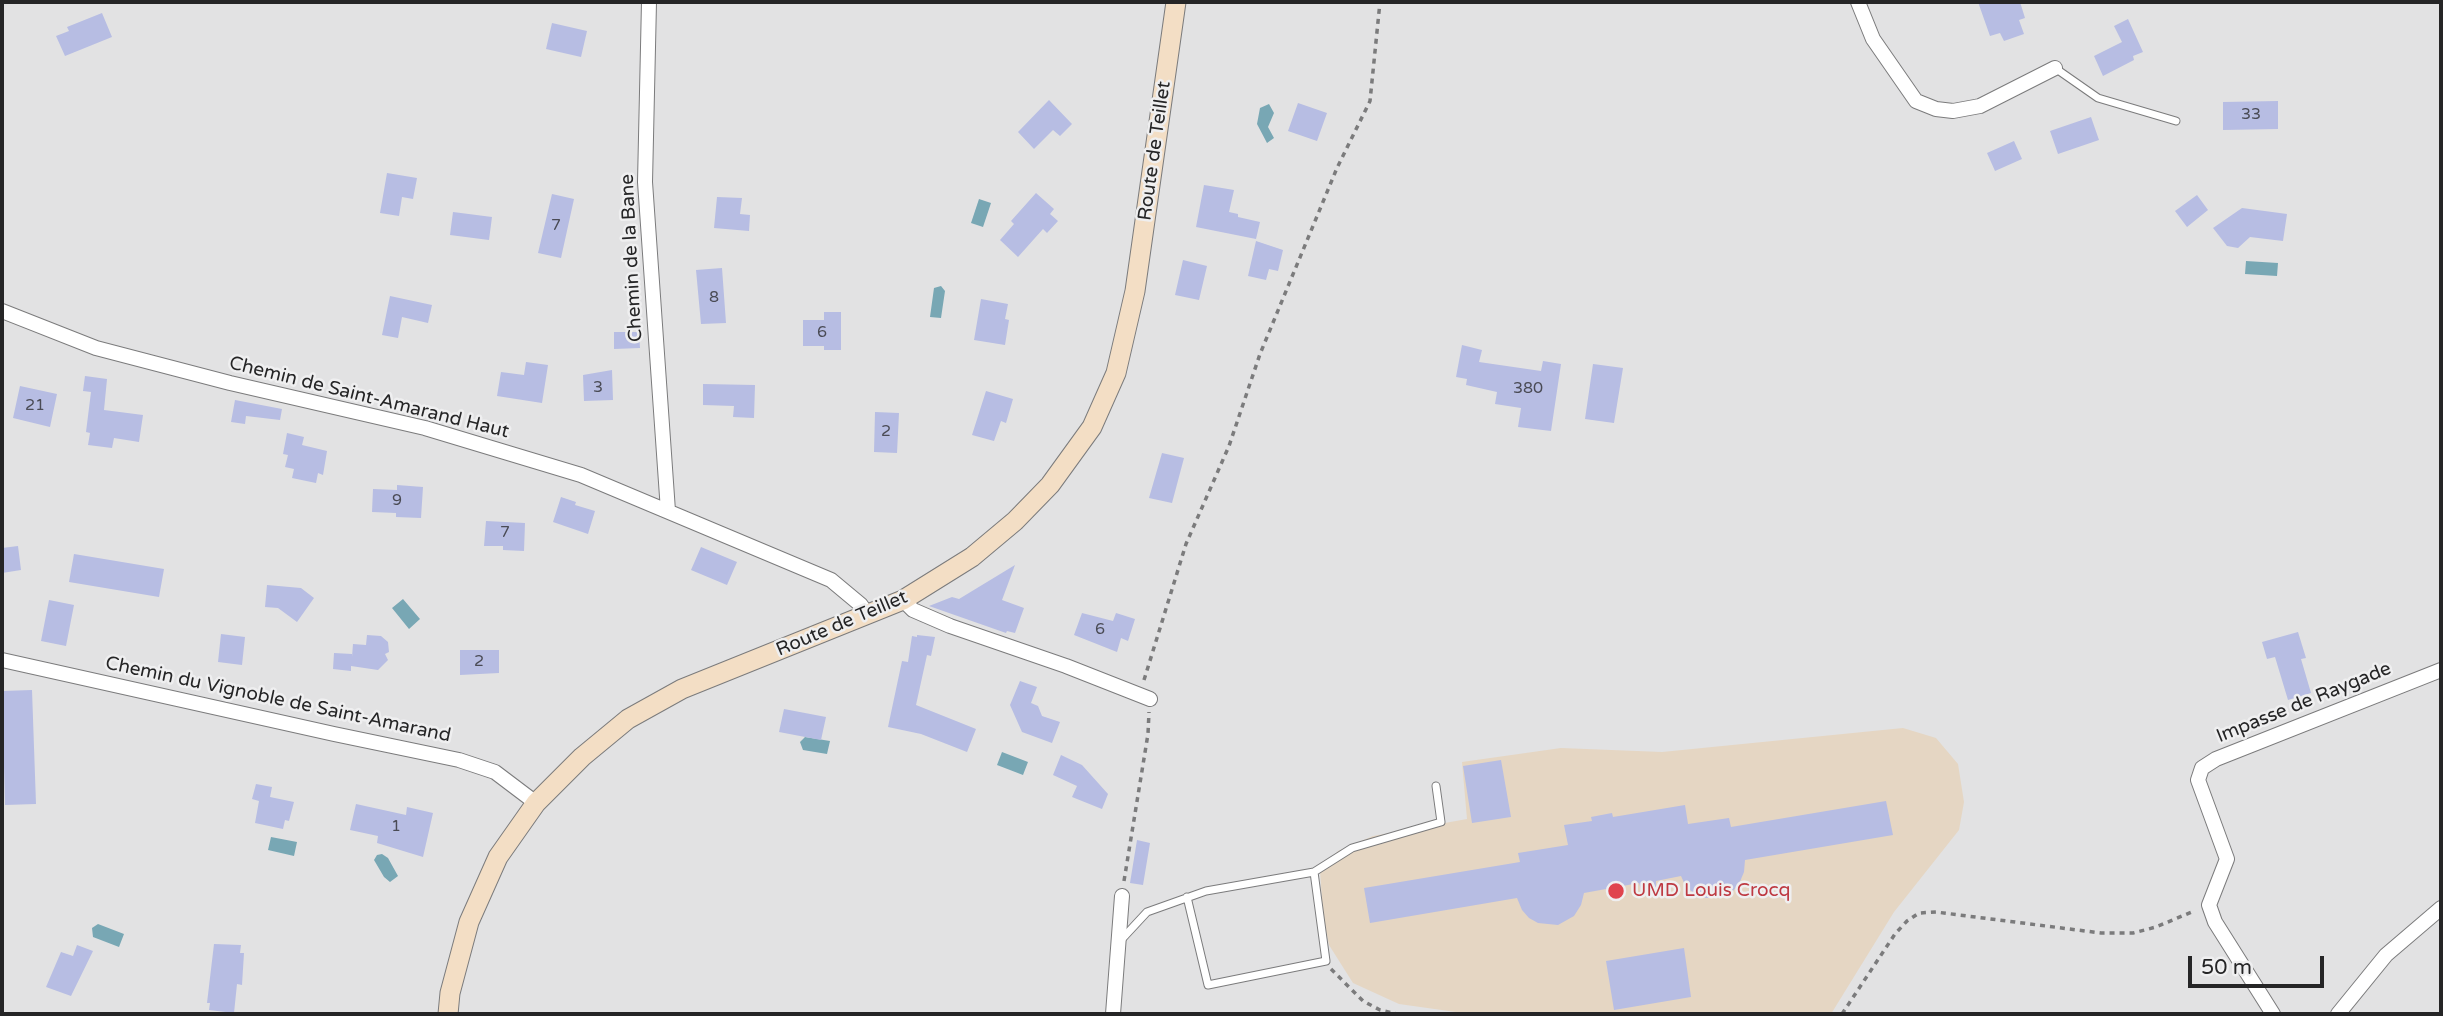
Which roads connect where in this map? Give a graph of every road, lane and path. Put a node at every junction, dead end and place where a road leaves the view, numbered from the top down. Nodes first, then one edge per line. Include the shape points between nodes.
1 (649, 2) edge
2 (1176, 2) edge
3 (1380, 2) edge
4 (1858, 2) edge
5 (2055, 68) joint
6 (2176, 121) dead end
7 (2, 311) edge
8 (668, 511) junction
9 (903, 600) junction
10 (868, 615) junction
11 (2, 660) edge
12 (2441, 670) edge
13 (1145, 697) junction
14 (1436, 786) dead end
15 (536, 803) junction
16 (1314, 872) junction
17 (1122, 896) joint
18 (1187, 897) junction
19 (2209, 905) junction
20 (2441, 908) edge
21 (1118, 943) junction
22 (1326, 961) junction
23 (448, 1014) edge
24 (1113, 1014) edge
25 (1397, 1014) edge
26 (1842, 1014) edge
27 (2273, 1014) edge
28 (2338, 1014) edge

1 - 8 street, Chemin de la Bane via 645,183
2 - 9 main road, Route de Teillet via 1135,291 1116,373 1093,427 1050,485 1015,521 972,557
3 - 13 path via 1370,101 1337,167 1186,544
4 - 5 street via 1873,39 1916,101 1936,109 1980,106
5 - 6 lane via 2098,98
7 - 8 street, Chemin de Saint-Amarand Haut via 96,348 425,428 581,475
8 - 10 street, Chemin de Saint-Amarand Haut via 831,580
9 - 10 main road, Route de Teillet
9 - 13 street via 913,610 950,626
10 - 15 main road, Route de Teillet via 682,689 639,713 582,757
11 - 15 street, Chemin du Vignoble de Saint-Amarand via 459,760 495,772
12 - 19 street, Impasse de Raygade via 2202,768 2198,780 2228,859
13 - 17 path via 1148,734
14 - 16 lane via 1441,822 1352,848
15 - 23 main road, Route de Teillet via 498,857 469,922
16 - 18 lane
16 - 22 lane
17 - 21 street
18 - 21 lane via 1147,912
18 - 22 lane via 1208,985
19 - 26 path via 2133,933 1919,913 1895,934
19 - 27 street
20 - 28 street via 2386,955
21 - 24 street
22 - 25 path via 1363,1001

